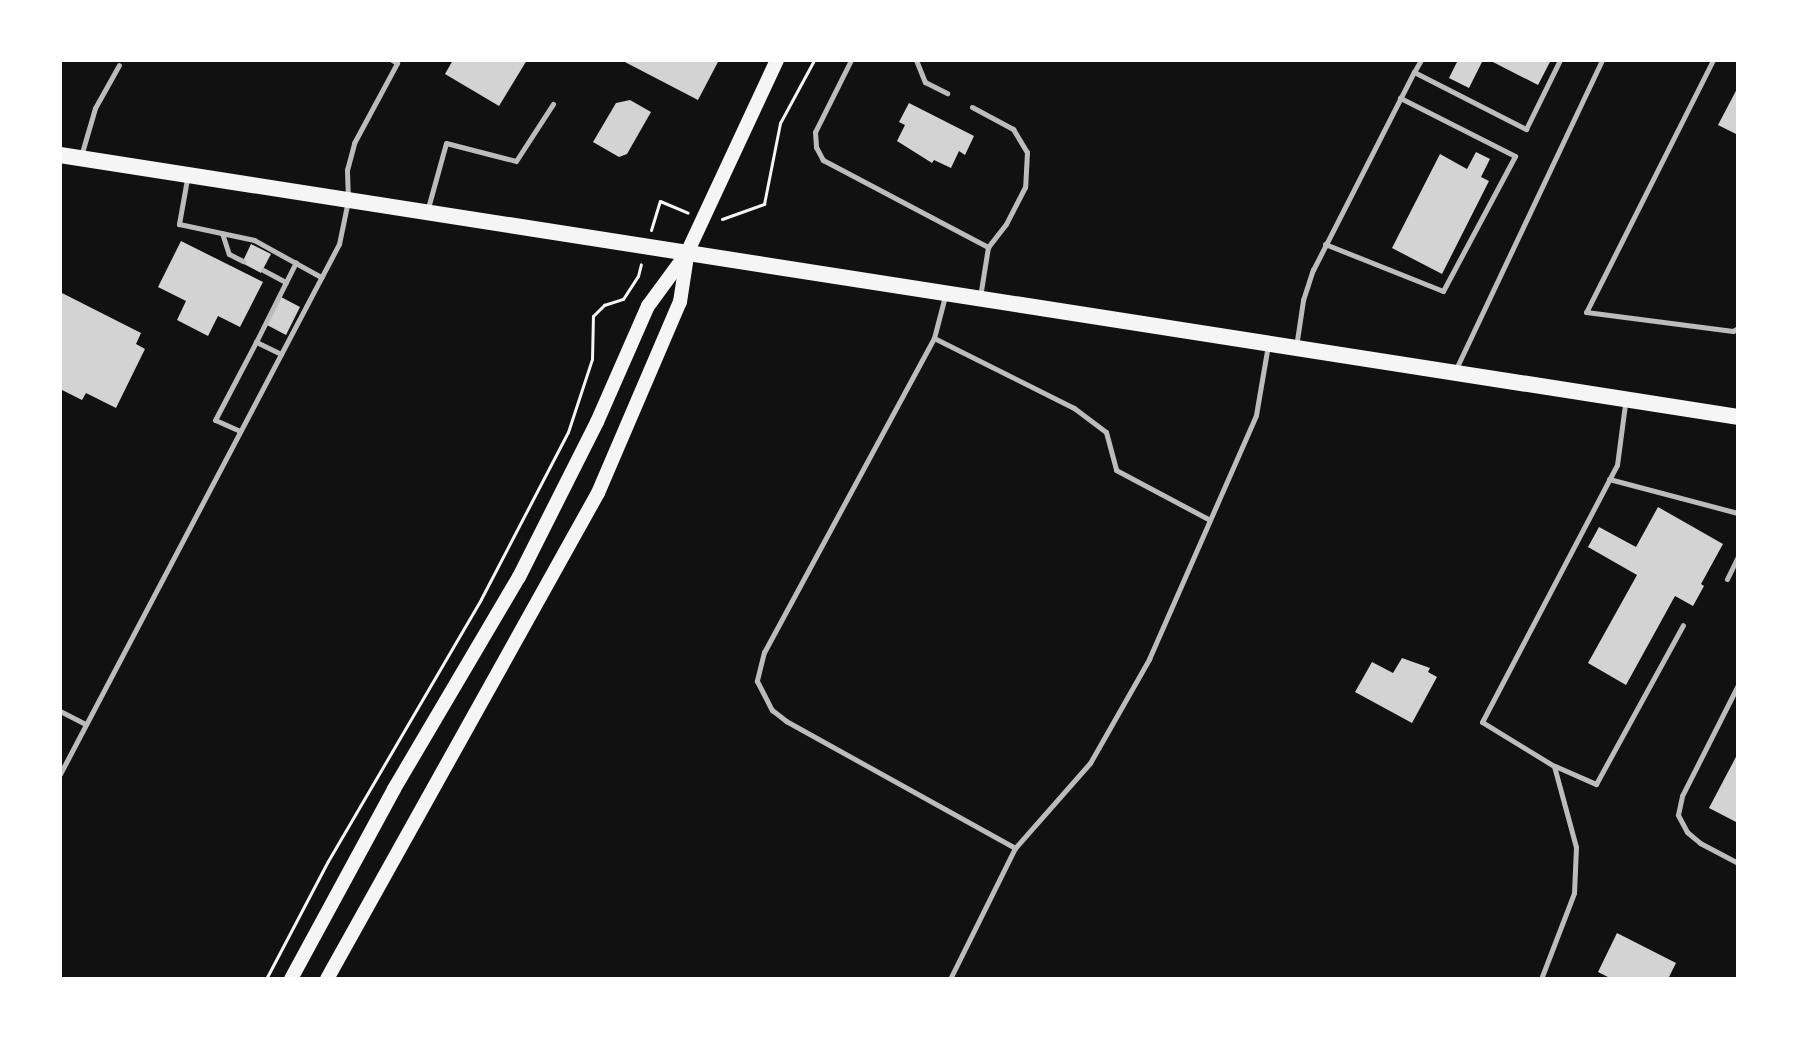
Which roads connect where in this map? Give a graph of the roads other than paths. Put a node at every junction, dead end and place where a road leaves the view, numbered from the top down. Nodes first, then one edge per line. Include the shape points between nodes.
1 (777, 60) edge
2 (851, 60) edge
3 (916, 60) edge
4 (1421, 60) edge
5 (1560, 60) edge
6 (1602, 60) edge
7 (1713, 60) edge
8 (395, 61) edge
9 (119, 65) dead end
10 (1414, 72) junction
11 (947, 93) dead end
12 (1400, 98) junction
13 (553, 104) dead end
14 (972, 107) dead end
15 (60, 155) edge
16 (81, 158) junction
17 (188, 175) junction
18 (348, 200) junction
19 (427, 213) junction
20 (222, 233) junction
21 (1325, 244) junction
22 (988, 247) junction
23 (687, 253) junction
24 (243, 261) dead end
25 (296, 262) junction
26 (263, 270) dead end
27 (321, 277) junction
28 (286, 282) junction
29 (945, 293) junction
30 (980, 298) junction
31 (1738, 328) edge
32 (934, 338) junction
33 (256, 342) junction
34 (1268, 344) junction
35 (1296, 348) junction
36 (281, 354) junction
37 (1454, 372) junction
38 (1625, 399) junction
39 (1738, 417) edge
40 (240, 431) junction
41 (1609, 479) junction
42 (1738, 513) edge
43 (1210, 520) junction
44 (1738, 556) edge
45 (1727, 579) dead end
46 (1683, 625) dead end
47 (1738, 685) edge
48 (60, 711) edge
49 (86, 724) junction
50 (1554, 766) junction
51 (60, 774) edge
52 (1015, 848) junction
53 (1738, 863) edge
54 (291, 979) edge
55 (327, 979) edge
56 (950, 979) edge
57 (1541, 979) edge

1 - 23 main road
2 - 22 lane via 815,132 823,160
3 - 11 lane via 925,82
4 - 10 lane
5 - 10 lane via 1526,129
6 - 37 lane
7 - 31 lane via 1586,312
8 - 18 lane via 354,143 347,170
9 - 16 lane via 95,108
10 - 12 lane
12 - 21 lane
12 - 21 lane via 1515,156 1443,291
13 - 19 lane via 516,161 446,143
14 - 22 lane via 1013,129 1027,152 1025,187
15 - 16 main road
16 - 17 main road
17 - 18 main road
17 - 20 lane via 179,224
18 - 19 main road
18 - 27 lane via 339,244
19 - 23 main road
20 - 24 lane via 229,254
20 - 25 lane via 254,240
21 - 35 lane via 1303,300
22 - 30 lane
23 - 29 main road
23 - 54 main road via 648,306 519,577 394,789
23 - 55 main road via 680,302 598,493
25 - 27 lane
25 - 28 lane
26 - 28 lane
27 - 36 lane
28 - 33 lane
29 - 30 main road
29 - 32 lane
30 - 34 main road
32 - 43 lane via 1074,408 1106,432 1116,470
32 - 52 lane via 764,652 757,681 772,710 786,721
33 - 36 lane
33 - 40 lane via 215,420
34 - 35 main road
34 - 43 lane via 1256,415
35 - 37 main road
36 - 40 lane
37 - 38 main road
38 - 39 main road
38 - 41 lane via 1617,465
40 - 49 lane
41 - 42 lane
41 - 50 lane via 1482,722
43 - 52 lane via 1149,659 1090,763
44 - 45 lane
46 - 50 lane via 1596,784
47 - 53 lane via 1682,796 1678,815 1700,843
48 - 49 lane
49 - 51 lane
50 - 57 lane via 1576,847 1574,893
52 - 56 lane

